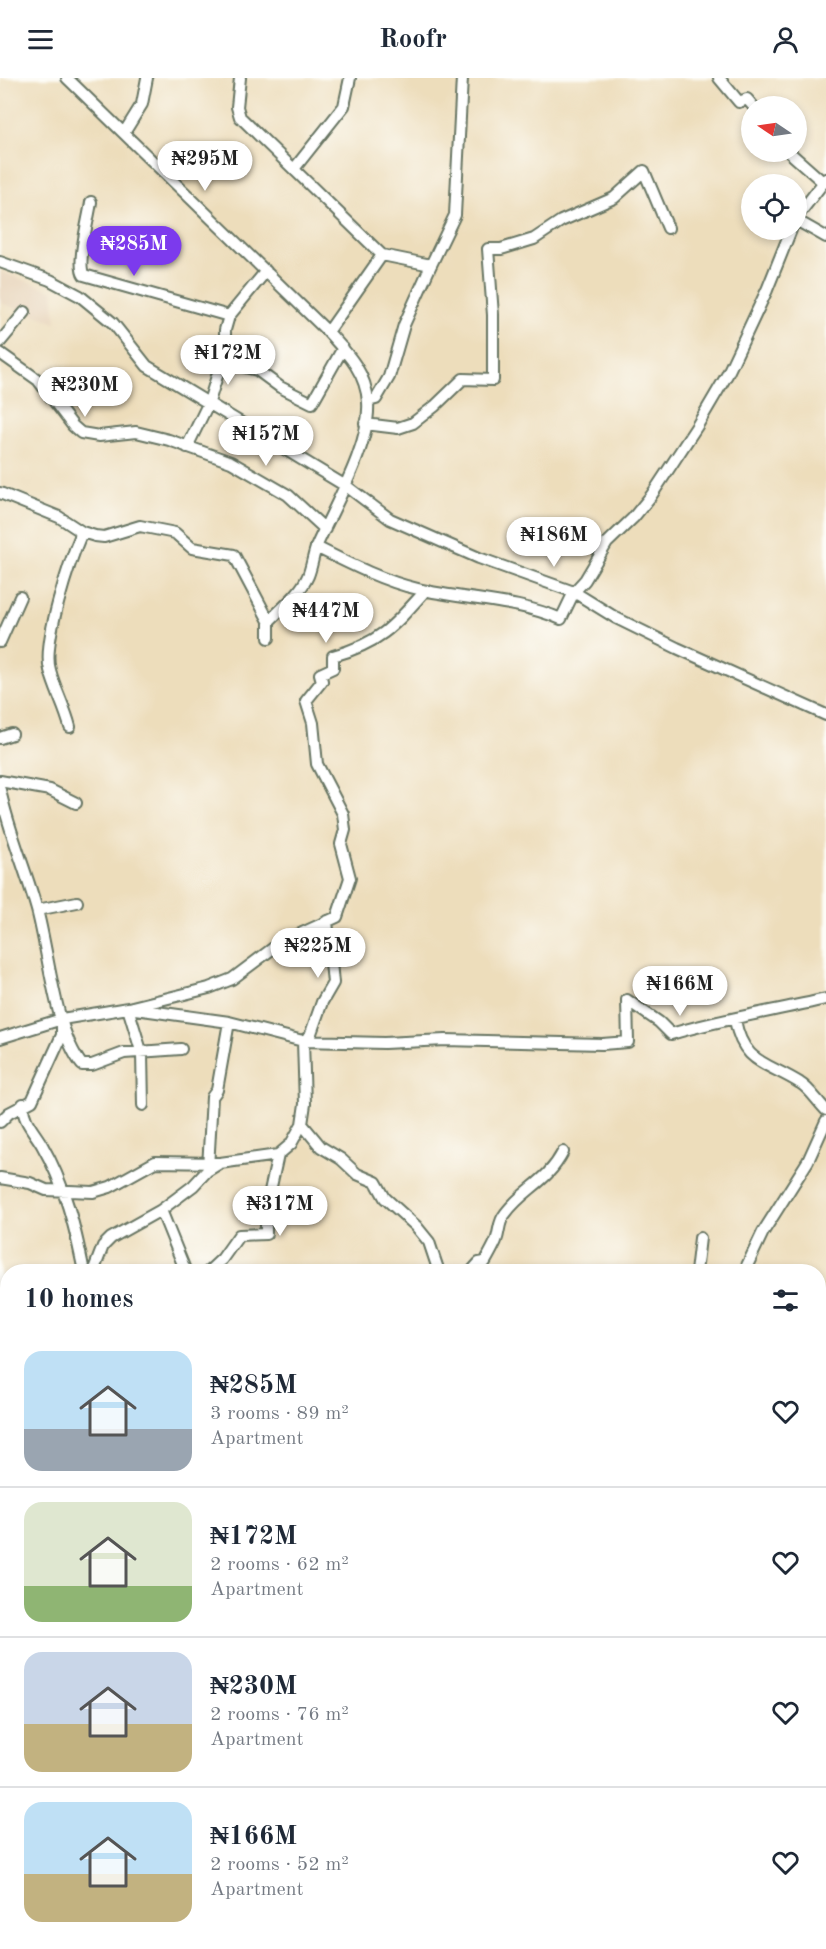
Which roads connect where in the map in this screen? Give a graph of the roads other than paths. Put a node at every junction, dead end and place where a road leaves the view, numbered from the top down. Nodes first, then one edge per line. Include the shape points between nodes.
1 (67, 78) edge
2 (147, 78) edge
3 (240, 78) edge
4 (350, 78) edge
5 (462, 78) edge
6 (719, 78) edge
7 (741, 101) edge
8 (124, 133) junction
9 (801, 162) edge
10 (294, 169) junction
11 (825, 181) edge
12 (91, 202) dead end
13 (807, 205) edge
14 (807, 226) edge
15 (668, 228) dead end
16 (826, 237) edge
17 (787, 240) edge
18 (382, 255) junction
19 (0, 262) edge
20 (431, 265) junction
21 (266, 272) junction
22 (25, 312) dead end
23 (229, 316) junction
24 (328, 332) junction
25 (0, 342) edge
26 (343, 348) junction
27 (0, 353) edge
28 (221, 361) junction
29 (368, 401) junction
30 (208, 402) junction
31 (365, 424) junction
32 (187, 447) junction
33 (346, 486) junction
34 (0, 493) edge
35 (324, 529) junction
36 (82, 532) junction
37 (316, 547) junction
38 (425, 591) junction
39 (574, 592) junction
40 (20, 597) dead end
41 (269, 621) junction
42 (269, 638) dead end
43 (0, 642) edge
44 (826, 715) edge
45 (70, 727) dead end
46 (12, 734) dead end
47 (0, 738) edge
48 (0, 781) edge
49 (0, 790) edge
50 (76, 803) dead end
51 (77, 902) dead end
52 (37, 910) junction
53 (327, 921) junction
54 (175, 996) junction
55 (826, 999) edge
56 (128, 1008) junction
57 (178, 1015) junction
58 (62, 1019) junction
59 (735, 1020) junction
60 (229, 1022) junction
61 (0, 1038) edge
62 (303, 1041) junction
63 (181, 1048) dead end
64 (142, 1054) junction
65 (23, 1104) junction
66 (143, 1105) dead end
67 (826, 1110) edge
68 (0, 1122) edge
69 (826, 1122) edge
70 (302, 1124) junction
71 (563, 1152) dead end
72 (278, 1155) junction
73 (212, 1165) junction
74 (0, 1178) edge
75 (66, 1192) junction
76 (161, 1210) junction
77 (700, 1238) dead end
78 (82, 1264) edge
79 (96, 1264) edge
80 (183, 1264) edge
81 (217, 1264) edge
82 (436, 1264) edge
83 (478, 1264) edge
84 (697, 1264) edge
85 (748, 1264) edge

1 - 8 street
2 - 8 street via 142,104
3 - 10 street via 240,117
4 - 10 street via 344,106
5 - 20 street via 455,215
6 - 7 street
8 - 21 street
9 - 11 street
10 - 18 street
11 - 13 street
12 - 23 street via 82,258 84,275
14 - 16 street
15 - 31 street via 644,171 614,198 561,221 544,234 518,245 488,249 493,380 463,379 413,423 398,428
17 - 39 street via 727,375 682,452 633,518 607,543
18 - 20 street
18 - 24 street
19 - 30 street via 80,296 113,323 147,366
20 - 29 street via 405,325 389,377 376,399
21 - 23 street
21 - 24 street
22 - 25 street
23 - 28 street
24 - 26 street
26 - 28 street via 312,403 257,370
26 - 29 street via 360,369
27 - 32 street via 38,380 81,433 99,436 136,432
28 - 30 street
29 - 31 street
30 - 32 street
30 - 33 street
31 - 33 street
32 - 35 street via 249,470 254,477 288,495
33 - 35 street
33 - 39 street via 390,519 479,558
34 - 36 street via 60,517
35 - 37 street
36 - 41 street via 104,537 140,526 175,533 192,548 234,555
36 - 45 street via 48,643 49,669
37 - 38 street via 364,570
37 - 41 street via 308,576
38 - 39 street via 536,608 561,618
38 - 53 street via 400,622 361,649 333,656 333,668 320,674 322,681 306,701 313,723 317,764 343,814 345,830 341,844 350,870 337,917
39 - 44 street via 667,643
40 - 43 street
41 - 42 street
46 - 47 street
48 - 50 street via 50,790
49 - 52 street
51 - 52 street
52 - 58 street
53 - 54 street via 280,943 232,979
53 - 62 street via 333,983 310,1035
54 - 56 street
54 - 57 street
55 - 59 street
56 - 57 street
56 - 58 street
56 - 64 street
57 - 60 street
58 - 61 street
58 - 64 street via 82,1065 123,1053
58 - 65 street via 62,1035 32,1101
59 - 62 street via 671,1034 627,999 628,1042
59 - 67 street via 737,1035 749,1055 802,1084
60 - 62 street
60 - 73 street via 217,1090 212,1097
62 - 70 street
63 - 64 street
64 - 66 street
65 - 68 street
65 - 75 street via 22,1115
69 - 85 street via 808,1161 763,1232
70 - 72 street via 291,1144
70 - 82 street via 321,1147 357,1174 376,1182 385,1198 429,1242
71 - 83 street via 550,1172 504,1214 497,1239 485,1262
72 - 73 street
72 - 81 street via 266,1209 266,1234 239,1235
73 - 75 street via 155,1162 111,1188
73 - 76 street via 193,1186
74 - 75 street
75 - 78 street
76 - 79 street via 111,1238
76 - 80 street
77 - 84 street

